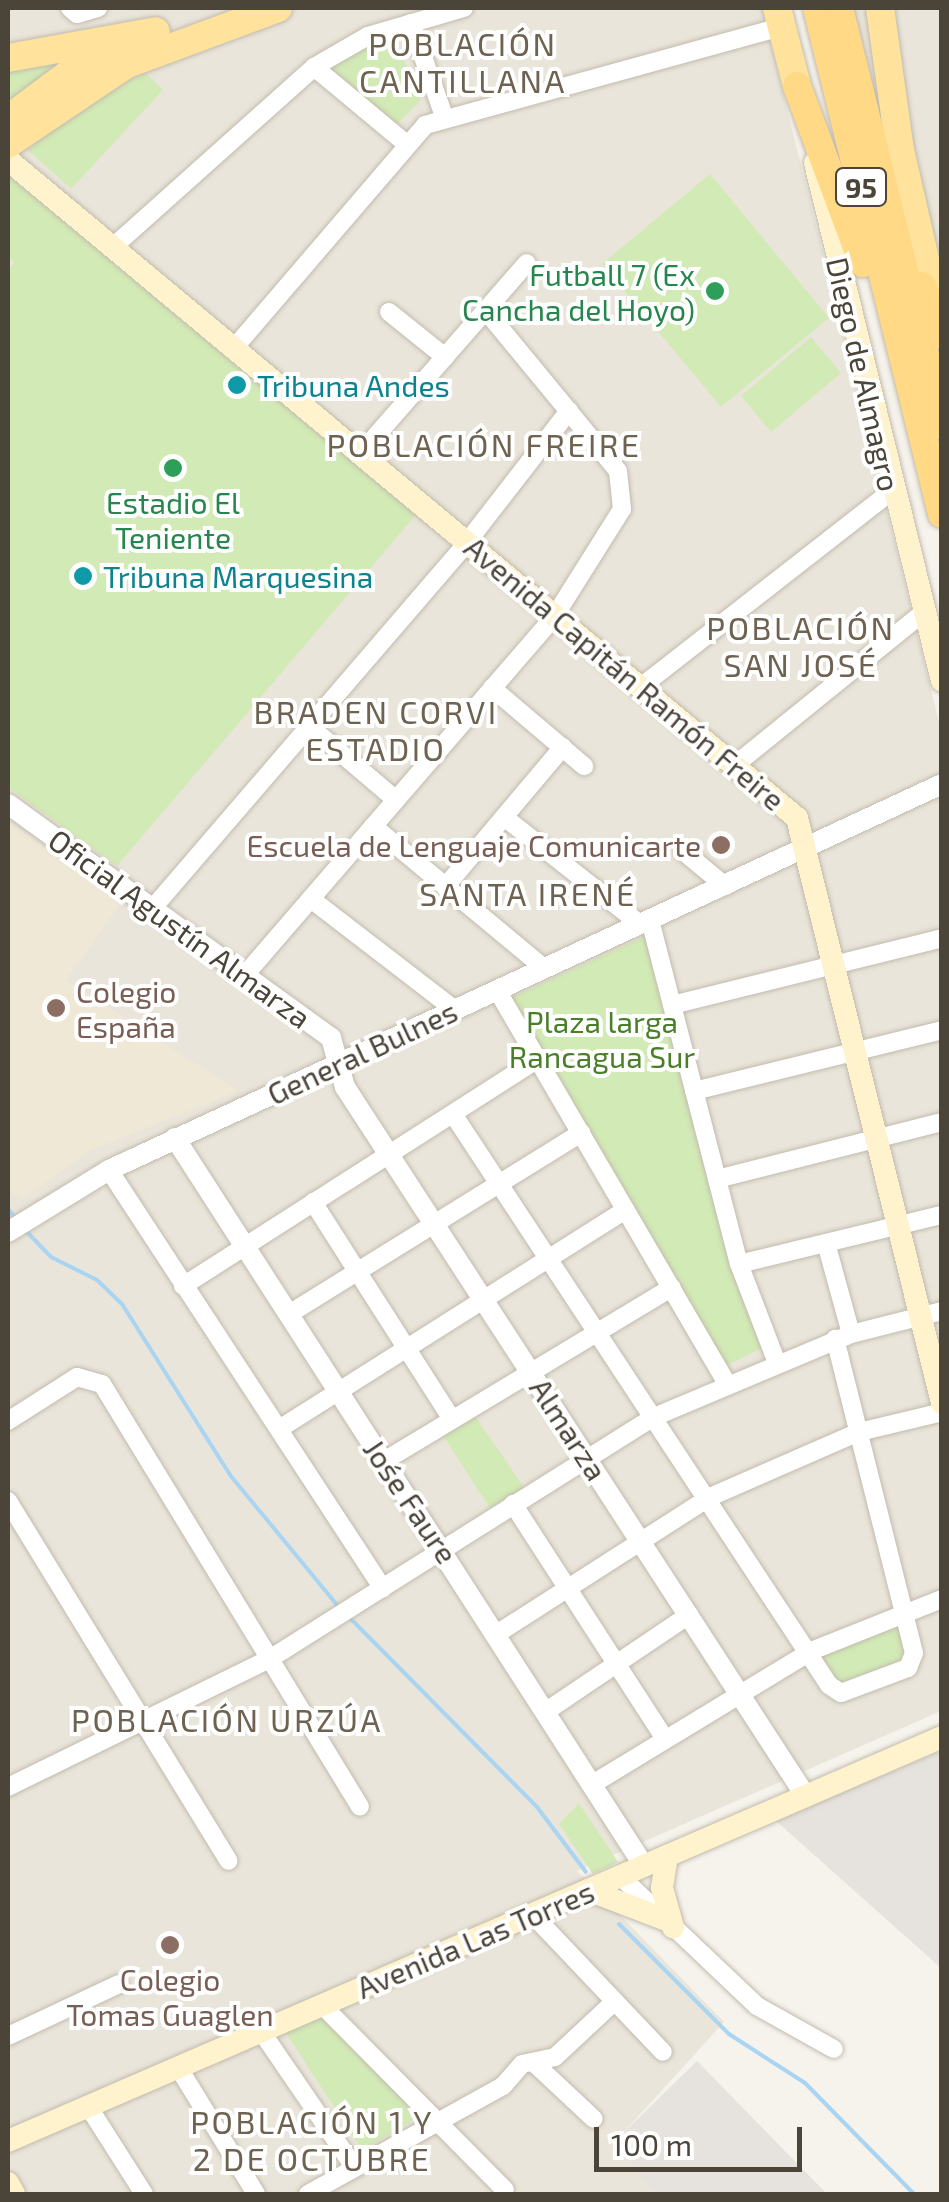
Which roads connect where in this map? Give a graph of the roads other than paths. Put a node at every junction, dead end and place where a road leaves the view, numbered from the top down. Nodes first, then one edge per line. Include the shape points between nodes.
1 (98, 8) edge
2 (221, 8) edge
3 (278, 8) edge
4 (464, 8) edge
5 (817, 8) edge
6 (839, 8) edge
7 (880, 8) edge
8 (72, 10) edge
9 (779, 17) edge
10 (411, 23) junction
11 (156, 31) junction
12 (8, 58) edge
13 (314, 67) junction
14 (797, 86) junction
15 (444, 116) junction
16 (8, 141) edge
17 (404, 142) junction
18 (884, 194) junction
19 (114, 246) junction
20 (527, 263) dead end
21 (486, 311) junction
22 (389, 312) dead end
23 (942, 334) edge
24 (234, 347) junction
25 (445, 357) junction
26 (904, 366) junction
27 (568, 411) junction
28 (942, 425) edge
29 (361, 453) junction
30 (892, 491) junction
31 (942, 514) edge
32 (468, 541) junction
33 (923, 612) junction
34 (556, 614) junction
35 (942, 681) edge
36 (642, 686) junction
37 (492, 688) junction
38 (309, 726) junction
39 (563, 747) junction
40 (584, 766) dead end
41 (735, 766) junction
42 (942, 784) edge
43 (396, 800) junction
44 (8, 804) edge
45 (504, 817) junction
46 (373, 826) junction
47 (807, 846) junction
48 (682, 851) dead end
49 (725, 886) junction
50 (445, 887) junction
51 (311, 899) junction
52 (152, 908) junction
53 (645, 922) junction
54 (942, 938) edge
55 (836, 964) junction
56 (544, 968) junction
57 (244, 976) junction
58 (497, 990) junction
59 (672, 1005) junction
60 (454, 1009) junction
61 (942, 1030) edge
62 (858, 1051) junction
63 (341, 1060) junction
64 (538, 1060) junction
65 (694, 1091) junction
66 (452, 1114) junction
67 (942, 1122) edge
68 (581, 1133) junction
69 (175, 1138) junction
70 (878, 1138) junction
71 (391, 1152) junction
72 (108, 1170) junction
73 (717, 1179) junction
74 (497, 1182) junction
75 (313, 1202) junction
76 (626, 1210) junction
77 (942, 1215) edge
78 (435, 1221) junction
79 (900, 1225) junction
80 (16, 1226) edge
81 (826, 1244) junction
82 (246, 1245) junction
83 (548, 1258) junction
84 (739, 1264) junction
85 (356, 1270) junction
86 (182, 1286) junction
87 (672, 1287) junction
88 (485, 1298) junction
89 (289, 1314) junction
90 (932, 1314) edge
91 (597, 1334) junction
92 (843, 1337) junction
93 (406, 1348) junction
94 (777, 1363) junction
95 (532, 1372) junction
96 (728, 1383) junction
97 (340, 1392) junction
98 (942, 1403) edge
99 (942, 1412) edge
100 (654, 1417) junction
101 (452, 1419) junction
102 (8, 1421) edge
103 (278, 1429) junction
104 (859, 1432) junction
105 (586, 1457) junction
106 (384, 1461) junction
107 (710, 1496) junction
108 (8, 1501) edge
109 (513, 1504) junction
110 (641, 1540) junction
111 (445, 1549) junction
112 (566, 1585) junction
113 (383, 1588) junction
114 (942, 1599) edge
115 (902, 1610) junction
116 (689, 1615) junction
117 (495, 1634) junction
118 (811, 1651) junction
119 (271, 1658) junction
120 (615, 1660) junction
121 (738, 1692) junction
122 (545, 1712) junction
123 (142, 1720) junction
124 (664, 1737) junction
125 (942, 1738) edge
126 (591, 1784) junction
127 (8, 1787) edge
128 (805, 1795) junction
129 (360, 1807) dead end
130 (668, 1856) junction
131 (230, 1861) dead end
132 (644, 1866) junction
133 (620, 1876) junction
134 (588, 1890) junction
135 (532, 1914) junction
136 (670, 1924) junction
137 (119, 1984) dead end
138 (614, 2002) junction
139 (322, 2005) junction
140 (262, 2031) junction
141 (8, 2036) edge
142 (834, 2049) dead end
143 (664, 2052) dead end
144 (534, 2062) junction
145 (178, 2067) junction
146 (88, 2106) junction
147 (436, 2119) junction
148 (594, 2119) dead end
149 (8, 2140) edge
150 (354, 2167) junction
151 (8, 2183) edge
152 (506, 2190) dead end
153 (14, 2194) edge
154 (144, 2194) edge
155 (256, 2194) edge
156 (308, 2194) edge

1 - 8 street
2 - 11 main road
3 - 16 main road via 127,64
4 - 10 street
5 - 26 highway, 95
6 - 18 highway, 95
7 - 23 main road via 900,150
9 - 14 main road, Diego de Almagro
9 - 15 street
10 - 13 street via 356,41
10 - 15 street
11 - 12 main road
11 - 16 main road via 66,75
13 - 17 street
13 - 19 street
14 - 26 highway
14 - 30 main road, Diego de Almagro
15 - 17 street
16 - 19 main road, Avenida Capitán Ramón Freire
17 - 24 street
18 - 23 highway
18 - 28 highway, 95
19 - 24 main road, Avenida Capitán Ramón Freire
20 - 21 street
21 - 25 street
21 - 27 street
22 - 25 street
24 - 29 main road, Avenida Capitán Ramón Freire
25 - 29 street
26 - 31 highway, 95
27 - 32 street
27 - 34 street via 614,464 625,492 617,520
29 - 32 main road, Avenida Capitán Ramón Freire
30 - 33 main road, Diego de Almagro
30 - 36 street
32 - 34 main road, Avenida Capitán Ramón Freire
32 - 38 street
33 - 35 main road, Diego de Almagro
33 - 41 street
34 - 36 main road, Avenida Capitán Ramón Freire
34 - 37 street
36 - 41 main road, Avenida Capitán Ramón Freire
37 - 39 street
37 - 43 street
38 - 43 street
38 - 52 street
39 - 40 street
39 - 45 street
41 - 47 main road, Avenida Capitán Ramón Freire via 797,818
42 - 47 street, General Bulnes
43 - 46 street
44 - 52 street, Oficial Agustín Almarza
45 - 50 street
45 - 53 street
46 - 50 street
46 - 51 street
47 - 49 street, General Bulnes
47 - 55 main road, Avenida Capitán Ramón Freire
48 - 49 street
49 - 53 street, General Bulnes
50 - 56 street
51 - 57 street
51 - 60 street
52 - 57 street, Oficial Agustín Almarza
53 - 56 street, General Bulnes
53 - 59 street
54 - 55 street
55 - 59 street
55 - 62 main road, Avenida Capitán Ramón Freire
56 - 58 street, General Bulnes
57 - 63 street, Oficial Agustín Almarza via 331,1038
58 - 60 street, General Bulnes
58 - 64 street
59 - 65 street
60 - 63 street, General Bulnes
61 - 62 street
62 - 65 street
62 - 70 main road, Avenida Capitán Ramón Freire
63 - 69 street, General Bulnes
63 - 71 street, Almarza via 345,1087
64 - 66 street
64 - 68 street
65 - 73 street
66 - 71 street
66 - 74 street
67 - 70 street
68 - 74 street
68 - 76 street
69 - 72 street, General Bulnes
69 - 82 street, Jośe Faure
70 - 73 street
70 - 79 main road, Avenida Capitán Ramón Freire
71 - 75 street
71 - 78 street, Almarza
72 - 80 street, General Bulnes
72 - 86 street
73 - 84 street
74 - 78 street
74 - 83 street
75 - 82 street
75 - 85 street
76 - 83 street
76 - 87 street
77 - 79 street
78 - 85 street
78 - 88 street, Almarza
79 - 81 street
79 - 90 main road, Avenida Capitán Ramón Freire
81 - 84 street
81 - 92 street
82 - 86 street
82 - 89 street, Jośe Faure
83 - 88 street
83 - 91 street
84 - 94 street
85 - 89 street
85 - 93 street
86 - 103 street
87 - 91 street
87 - 96 street
88 - 93 street
88 - 95 street, Almarza
89 - 97 street, Jośe Faure
90 - 92 street
90 - 98 main road, Avenida Capitán Ramón Freire
91 - 95 street
91 - 100 street
92 - 94 street
92 - 104 street
93 - 97 street
93 - 101 street
94 - 96 street
95 - 101 street
95 - 105 street, Almarza
96 - 100 street
97 - 103 street
97 - 106 street, Jośe Faure
99 - 104 street
100 - 105 street
100 - 107 street
101 - 106 street
102 - 119 street via 72,1379 98,1381
103 - 113 street
104 - 107 street
104 - 115 street
105 - 109 street
105 - 110 street, Almarza
106 - 111 street, Jośe Faure
107 - 110 street
107 - 118 street
108 - 123 street
109 - 111 street
109 - 112 street
110 - 112 street
110 - 116 street, Almarza
111 - 113 street
111 - 117 street, Jośe Faure
112 - 117 street
112 - 120 street
113 - 119 street
114 - 115 street
115 - 118 street
115 - 118 street via 913,1661 841,1692 828,1686
116 - 120 street
116 - 121 street, Almarza
117 - 122 street, Jośe Faure
118 - 121 street
119 - 123 street
119 - 129 street
120 - 122 street
120 - 124 street
121 - 124 street
121 - 128 street, Almarza
122 - 126 street, Jośe Faure
123 - 127 street
123 - 131 street
124 - 126 street
125 - 128 main road, Avenida Las Torres
126 - 132 street, Jośe Faure
128 - 130 main road, Avenida Las Torres
130 - 132 main road, Avenida Las Torres
130 - 136 main road via 662,1888
132 - 133 main road, Avenida Las Torres
133 - 134 main road, Avenida Las Torres
133 - 136 street
134 - 135 main road, Avenida Las Torres
134 - 136 main road
135 - 138 street
135 - 139 main road, Avenida Las Torres
136 - 142 street via 758,2006
137 - 141 street
138 - 143 street
138 - 144 street via 555,2057
139 - 140 main road, Avenida Las Torres
139 - 147 street
140 - 145 main road, Avenida Las Torres
140 - 150 street
144 - 147 street via 515,2069 503,2086
144 - 148 street
145 - 146 main road, Avenida Las Torres
145 - 155 street
146 - 149 main road, Avenida Las Torres
146 - 154 street
147 - 150 street
147 - 152 street
150 - 156 street
151 - 153 main road

